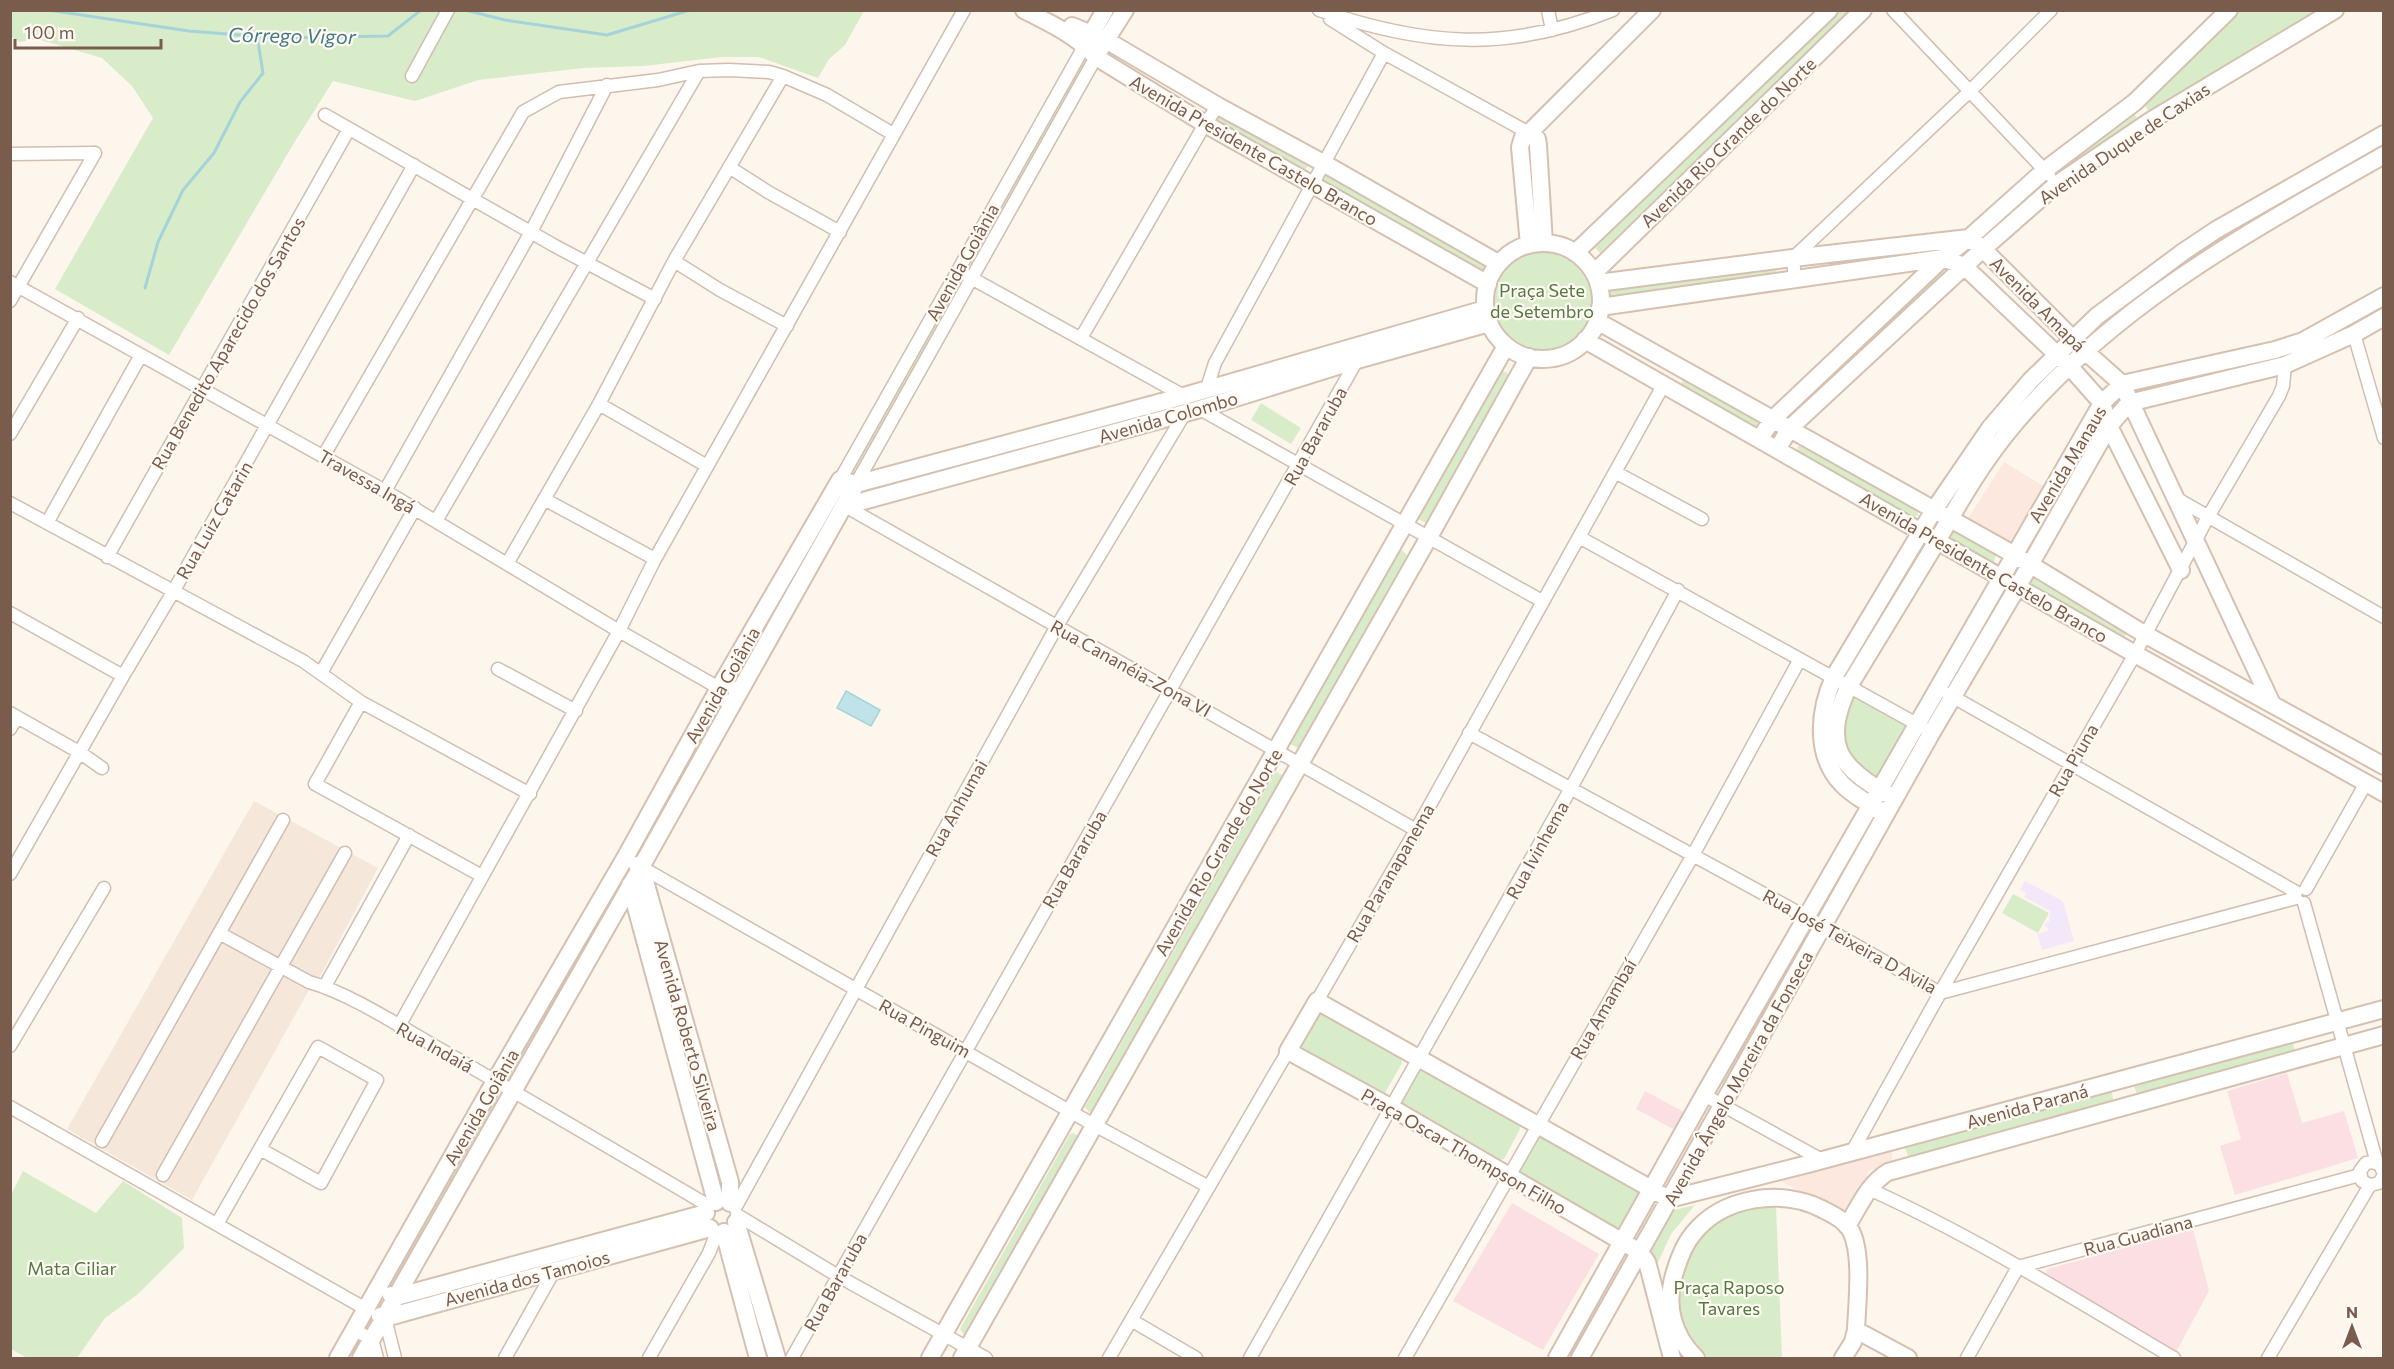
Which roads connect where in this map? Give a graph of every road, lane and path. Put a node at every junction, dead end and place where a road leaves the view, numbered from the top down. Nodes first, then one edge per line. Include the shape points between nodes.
1 (964, 10) edge
2 (1024, 10) edge
3 (1040, 10) edge
4 (1105, 10) edge
5 (1125, 10) edge
6 (1318, 10) edge
7 (1548, 10) edge
8 (1613, 10) edge
9 (1652, 10) edge
10 (1829, 10) edge
11 (1863, 10) edge
12 (1893, 10) edge
13 (2051, 10) edge
14 (2229, 10) edge
15 (2335, 10) edge
16 (447, 11) edge
17 (1552, 30) junction
18 (1094, 44) junction
19 (1384, 53) junction
20 (699, 71) junction
21 (412, 76) dead end
22 (783, 76) junction
23 (1173, 79) junction
24 (607, 85) junction
25 (1971, 90) junction
26 (1162, 97) junction
27 (2136, 102) junction
28 (1218, 106) junction
29 (325, 115) dead end
30 (2150, 121) junction
31 (1205, 124) junction
32 (349, 129) junction
33 (1529, 133) junction
34 (893, 134) junction
35 (2384, 134) edge
36 (10, 154) edge
37 (2384, 155) edge
38 (1325, 164) junction
39 (414, 165) junction
40 (729, 167) junction
41 (2045, 170) junction
42 (2057, 184) junction
43 (1312, 185) junction
44 (2279, 195) junction
45 (472, 198) junction
46 (2288, 210) junction
47 (531, 232) junction
48 (840, 232) junction
49 (1969, 238) junction
50 (1536, 244) junction
51 (1983, 249) junction
52 (1575, 253) junction
53 (1793, 258) junction
54 (1942, 258) junction
55 (674, 261) junction
56 (587, 262) junction
57 (1498, 263) junction
58 (1964, 267) junction
59 (957, 271) junction
60 (971, 278) junction
61 (1596, 278) junction
62 (1795, 280) junction
63 (15, 284) edge
64 (1488, 284) junction
65 (2028, 294) junction
66 (2384, 296) edge
67 (655, 299) junction
68 (10, 300) edge
69 (2012, 311) junction
70 (1599, 314) junction
71 (1487, 316) junction
72 (2384, 317) edge
73 (78, 318) junction
74 (787, 326) junction
75 (2354, 334) junction
76 (1081, 338) junction
77 (2073, 338) junction
78 (1585, 340) junction
79 (2303, 341) junction
80 (1506, 346) junction
81 (2086, 352) junction
82 (141, 355) junction
83 (2057, 355) junction
84 (1529, 357) junction
85 (1358, 360) junction
86 (2285, 365) junction
87 (1675, 366) junction
88 (2070, 367) junction
89 (1664, 384) junction
90 (2122, 384) junction
91 (1207, 388) junction
92 (203, 389) junction
93 (2129, 402) junction
94 (2102, 403) junction
95 (599, 404) junction
96 (1195, 406) junction
97 (1773, 418) junction
98 (268, 425) junction
99 (2109, 426) junction
100 (1790, 428) junction
101 (10, 434) edge
102 (1760, 438) junction
103 (2384, 438) edge
104 (1778, 448) junction
105 (324, 455) junction
106 (707, 466) junction
107 (1298, 466) junction
108 (1615, 472) junction
109 (848, 482) junction
110 (385, 491) junction
111 (2174, 497) junction
112 (544, 499) junction
113 (829, 500) junction
114 (10, 503) edge
115 (845, 506) junction
116 (414, 508) junction
117 (1934, 510) junction
118 (2208, 517) junction
119 (1702, 519) dead end
120 (1950, 519) junction
121 (436, 521) junction
122 (48, 523) junction
123 (1405, 524) junction
124 (1921, 532) junction
125 (1429, 537) junction
126 (1579, 537) junction
127 (1937, 541) junction
128 (2196, 543) junction
129 (2013, 554) junction
130 (107, 557) junction
131 (655, 559) junction
132 (507, 564) junction
133 (2031, 564) junction
134 (2181, 570) junction
135 (2001, 576) junction
136 (2018, 586) junction
137 (1678, 590) junction
138 (173, 592) junction
139 (1542, 601) junction
140 (766, 609) junction
141 (10, 613) edge
142 (2384, 617) edge
143 (782, 618) junction
144 (1057, 626) junction
145 (619, 631) junction
146 (2146, 635) junction
147 (2136, 654) junction
148 (1800, 659) junction
149 (498, 669) dead end
150 (321, 674) junction
151 (123, 676) junction
152 (1834, 677) junction
153 (1849, 686) junction
154 (719, 688) junction
155 (1938, 688) junction
156 (1170, 690) junction
157 (1952, 697) junction
158 (735, 698) junction
159 (361, 702) junction
160 (2272, 704) junction
161 (576, 711) junction
162 (14, 715) edge
163 (1916, 724) junction
164 (10, 729) edge
165 (1932, 732) junction
166 (1469, 733) junction
167 (2333, 738) junction
168 (1276, 749) junction
169 (79, 752) junction
170 (2321, 758) junction
171 (1300, 762) junction
172 (2382, 762) edge
173 (2071, 764) junction
174 (102, 768) dead end
175 (1571, 788) junction
176 (2376, 789) edge
177 (530, 794) junction
178 (1887, 794) junction
179 (1879, 810) junction
180 (283, 820) dead end
181 (1416, 830) junction
182 (409, 835) junction
183 (345, 853) dead end
184 (1693, 855) junction
185 (625, 858) junction
186 (641, 867) junction
187 (10, 874) edge
188 (482, 876) junction
189 (615, 876) junction
190 (630, 885) junction
191 (104, 888) dead end
192 (2301, 895) junction
193 (1808, 918) junction
194 (1824, 927) junction
195 (219, 933) junction
196 (280, 966) junction
197 (325, 986) junction
198 (856, 989) junction
199 (1940, 993) junction
200 (1317, 1001) junction
201 (2378, 1011) edge
202 (2338, 1022) junction
203 (399, 1026) junction
204 (2292, 1035) junction
205 (2383, 1035) edge
206 (10, 1046) edge
207 (2344, 1046) junction
208 (965, 1050) junction
209 (1288, 1051) junction
210 (1420, 1058) junction
211 (2296, 1059) junction
212 (2133, 1077) junction
213 (495, 1081) junction
214 (2112, 1083) junction
215 (515, 1091) junction
216 (1704, 1095) junction
217 (2142, 1101) junction
218 (1722, 1105) junction
219 (10, 1107) edge
220 (2122, 1107) junction
221 (1392, 1108) junction
222 (1071, 1111) junction
223 (1537, 1124) junction
224 (1094, 1125) junction
225 (102, 1141) dead end
226 (260, 1149) junction
227 (1852, 1152) junction
228 (1815, 1162) junction
229 (2382, 1171) edge
230 (163, 1175) dead end
231 (2360, 1175) junction
232 (1509, 1176) junction
233 (2370, 1185) junction
234 (1209, 1187) junction
235 (1869, 1189) junction
236 (1651, 1190) junction
237 (1669, 1199) junction
238 (1730, 1207) junction
239 (722, 1216) junction
240 (217, 1224) junction
241 (1847, 1226) junction
242 (1623, 1243) junction
243 (1640, 1252) junction
244 (553, 1263) junction
245 (2018, 1267) junction
246 (1650, 1273) junction
247 (838, 1276) junction
248 (1626, 1276) junction
249 (378, 1288) junction
250 (1669, 1294) junction
251 (396, 1297) junction
252 (366, 1309) junction
253 (385, 1318) junction
254 (1131, 1320) junction
255 (1664, 1327) junction
256 (354, 1330) junction
257 (1856, 1330) junction
258 (943, 1336) junction
259 (372, 1339) junction
260 (1567, 1341) junction
261 (965, 1354) edge
262 (1693, 1355) edge
263 (1588, 1356) edge
264 (338, 1359) edge
265 (361, 1359) edge
266 (377, 1359) edge
267 (395, 1359) edge
268 (505, 1359) edge
269 (649, 1359) edge
270 (758, 1359) edge
271 (777, 1359) edge
272 (792, 1359) edge
273 (930, 1359) edge
274 (986, 1359) edge
275 (1108, 1359) edge
276 (1196, 1359) edge
277 (1250, 1359) edge
278 (1405, 1359) edge
279 (1557, 1359) edge
280 (1672, 1359) edge
281 (1843, 1359) edge
282 (1908, 1359) edge
283 (1967, 1359) edge
284 (2174, 1359) edge
285 (2268, 1359) edge

1 - 34 street
2 - 18 street, Avenida Presidente Castelo Branco
3 - 18 street, Avenida Presidente Castelo Branco
4 - 18 street, Avenida Goiânia
5 - 18 street, Avenida Goiânia
6 - 17 street via 1438,40 1496,39
6 - 19 street
7 - 17 street
8 - 17 street
9 - 33 street
10 - 52 street, Avenida Rio Grande do Norte
11 - 61 street, Avenida Rio Grande do Norte
12 - 25 street
13 - 25 street
14 - 27 street, Avenida Duque de Caxias
15 - 30 street, Avenida Duque de Caxias
16 - 21 street
18 - 23 street, Avenida Presidente Castelo Branco
18 - 26 street, Avenida Presidente Castelo Branco
18 - 59 street, Avenida Goiânia
18 - 60 street, Avenida Goiânia
19 - 33 street
19 - 38 street
20 - 22 street via 769,72
20 - 24 street
20 - 56 street
22 - 34 street via 827,95
22 - 40 street
23 - 26 street
23 - 28 street, Avenida Presidente Castelo Branco
24 - 45 street via 559,92 523,112
24 - 47 street
25 - 41 street
25 - 53 street
26 - 31 street, Avenida Presidente Castelo Branco
27 - 30 street
27 - 41 street, Avenida Duque de Caxias
28 - 31 street
28 - 38 street, Avenida Presidente Castelo Branco
29 - 32 street
30 - 42 street, Avenida Duque de Caxias
31 - 43 street, Avenida Presidente Castelo Branco
31 - 76 street
32 - 39 street
32 - 92 street, Rua Benedito Aparecido dos Santos
33 - 50 street via 1538,145
34 - 48 street
35 - 44 street
36 - 63 street via 95,153
37 - 46 street
38 - 43 street
38 - 57 street, Avenida Presidente Castelo Branco
39 - 45 street
39 - 98 street, Rua Luiz Catarin
40 - 48 street
40 - 55 street
41 - 42 street
41 - 49 street, Avenida Duque de Caxias
42 - 51 street, Avenida Duque de Caxias
43 - 64 street, Avenida Presidente Castelo Branco
43 - 91 street via 1215,363
44 - 46 street
44 - 77 street via 2183,252
45 - 47 street
45 - 105 street
46 - 81 street via 2204,260
47 - 56 street
47 - 110 street
48 - 74 street
49 - 51 street, Avenida Amapá
49 - 53 street
49 - 54 street, Avenida Duque de Caxias
50 - 52 street via 1565,247
50 - 57 street via 1513,251
51 - 58 street, Avenida Duque de Caxias
51 - 65 street, Avenida Amapá
52 - 61 street
53 - 61 street
53 - 62 street
54 - 58 street, Avenida Amapá
54 - 62 street
54 - 97 street, Avenida Duque de Caxias
55 - 67 street
55 - 74 street
56 - 67 street
56 - 121 street
57 - 64 street
58 - 69 street, Avenida Amapá
58 - 100 street, Avenida Duque de Caxias
59 - 60 street
59 - 109 street, Avenida Goiânia
60 - 76 street
60 - 109 street, Avenida Goiânia
61 - 70 street
62 - 70 street
63 - 68 street
63 - 73 street, Travessa Ingá
64 - 71 street
65 - 69 street
65 - 77 street, Avenida Amapá
66 - 79 street
67 - 95 street
69 - 83 street, Avenida Amapá
70 - 78 street
70 - 87 street, Avenida Presidente Castelo Branco
71 - 80 street
71 - 85 street, Avenida Colombo
71 - 91 street, Avenida Colombo
72 - 75 street, Avenida Manaus
73 - 82 street, Travessa Ingá
73 - 101 street
74 - 106 street
75 - 86 street, Avenida Manaus
75 - 103 street
76 - 96 street
77 - 81 street, Avenida Amapá
77 - 83 street
78 - 84 street via 1559,356
78 - 89 street, Avenida Presidente Castelo Branco
79 - 86 street via 2283,353
79 - 90 street
80 - 84 street
80 - 123 street, Avenida Rio Grande do Norte
81 - 88 street
81 - 90 street, Avenida Amapá
82 - 92 street, Travessa Ingá
82 - 122 street
83 - 88 street, Avenida Amapá
83 - 117 street via 2006,406
84 - 125 street, Avenida Rio Grande do Norte
85 - 96 street, Avenida Colombo
85 - 107 street, Rua Bararuba
86 - 93 street, Avenida Manaus
86 - 118 street, Rua Piuna via 2279,396
87 - 89 street
87 - 97 street, Avenida Presidente Castelo Branco
88 - 94 street, Avenida Amapá
88 - 120 street via 1999,443
89 - 102 street, Avenida Presidente Castelo Branco
89 - 108 street, Rua Paranapanema
90 - 93 street, Avenida Amapá
90 - 94 street, Avenida Manaus
91 - 96 street, Avenida Colombo
91 - 96 street via 1212,396
92 - 98 street, Travessa Ingá
92 - 130 street, Rua Benedito Aparecido dos Santos
93 - 99 street, Avenida Manaus
93 - 111 street, Avenida Amapá
94 - 99 street, Avenida Amapá
94 - 129 street, Avenida Manaus
95 - 106 street
95 - 112 street
96 - 107 street
96 - 109 street, Avenida Colombo
96 - 115 street, Avenida Colombo
96 - 144 street, Rua Anhumai
97 - 100 street, Avenida Presidente Castelo Branco
97 - 102 street, Avenida Duque de Caxias
98 - 105 street, Travessa Ingá
98 - 138 street, Rua Luiz Catarin
99 - 133 street, Avenida Manaus
99 - 134 street, Avenida Amapá
100 - 104 street, Avenida Duque de Caxias
100 - 117 street, Avenida Presidente Castelo Branco
102 - 104 street, Avenida Presidente Castelo Branco
104 - 124 street, Avenida Presidente Castelo Branco
105 - 110 street, Travessa Ingá
106 - 131 street
107 - 123 street
107 - 156 street, Rua Bararuba
108 - 119 street
108 - 126 street, Rua Paranapanema
109 - 113 street, Avenida Goiânia
109 - 115 street, Avenida Goiânia
110 - 116 street, Travessa Ingá
111 - 118 street
111 - 128 street, Avenida Amapá
112 - 131 street
112 - 132 street
113 - 115 street
113 - 140 street, Avenida Goiânia
114 - 122 street
115 - 143 street, Avenida Goiânia
115 - 144 street, Rua Cananéia-Zona VI
116 - 121 street, Travessa Ingá
116 - 150 street
117 - 120 street, Avenida Presidente Castelo Branco
117 - 124 street
118 - 128 street, Rua Piuna
118 - 142 street
120 - 127 street
120 - 129 street, Avenida Presidente Castelo Branco
121 - 132 street, Travessa Ingá
122 - 130 street
123 - 125 street
123 - 168 street, Avenida Rio Grande do Norte
124 - 127 street, Avenida Presidente Castelo Branco
124 - 152 street
125 - 139 street
125 - 171 street, Avenida Rio Grande do Norte
126 - 137 street
126 - 139 street, Rua Paranapanema
127 - 135 street, Avenida Presidente Castelo Branco
127 - 153 street
128 - 134 street, Rua Piuna
128 - 160 street, Avenida Amapá
129 - 133 street, Avenida Presidente Castelo Branco
129 - 135 street, Avenida Manaus
130 - 138 street
131 - 145 street
132 - 145 street, Travessa Ingá
133 - 136 street, Avenida Manaus
133 - 146 street, Avenida Presidente Castelo Branco
134 - 146 street, Rua Piuna
135 - 136 street, Avenida Presidente Castelo Branco
135 - 155 street, Avenida Manaus
136 - 147 street, Avenida Presidente Castelo Branco
136 - 157 street, Avenida Manaus
137 - 148 street
137 - 175 street, Rua Ivinhema
138 - 150 street
138 - 151 street, Rua Luiz Catarin
139 - 166 street, Rua Paranapanema
140 - 143 street
140 - 154 street, Avenida Goiânia
141 - 151 street
143 - 158 street, Avenida Goiânia
144 - 156 street, Rua Cananéia-Zona VI
144 - 198 street, Rua Anhumai
145 - 154 street, Travessa Ingá
145 - 161 street
146 - 147 street, Rua Piuna
146 - 160 street, Avenida Presidente Castelo Branco
147 - 170 street, Avenida Presidente Castelo Branco
147 - 173 street, Rua Piuna
148 - 152 street
148 - 184 street, Rua Amambaí
149 - 161 street
150 - 159 street
151 - 169 street, Rua Luiz Catarin
152 - 153 street
152 - 179 street via 1822,720 1826,755 1841,783
153 - 163 street
153 - 178 street via 1837,717 1837,743 1853,772
154 - 158 street, Travessa Ingá via 732,687
154 - 185 street, Avenida Goiânia
155 - 157 street
155 - 163 street, Avenida Manaus
156 - 168 street, Rua Cananéia-Zona VI
156 - 208 street, Rua Bararuba
157 - 165 street, Avenida Manaus
157 - 173 street
158 - 186 street, Avenida Goiânia
159 - 177 street
159 - 182 street via 315,784
160 - 167 street, Avenida Presidente Castelo Branco
161 - 177 street
162 - 164 street
162 - 169 street
163 - 165 street
163 - 178 street, Avenida Manaus
165 - 178 street, Avenida Manaus
166 - 175 street, Rua José Teixeira D Avila
166 - 181 street, Rua Paranapanema
167 - 170 street via 2337,754
167 - 172 street, Avenida Presidente Castelo Branco
168 - 171 street, Rua Cananéia-Zona VI
168 - 222 street, Avenida Rio Grande do Norte
169 - 174 street
169 - 187 street, Rua Luiz Catarin
170 - 176 street, Avenida Presidente Castelo Branco
171 - 181 street, Rua Cananéia-Zona VI
171 - 224 street, Avenida Rio Grande do Norte
172 - 176 street
173 - 192 street
173 - 199 street, Rua Piuna
175 - 184 street, Rua José Teixeira D Avila
175 - 210 street, Rua Ivinhema
176 - 192 street
177 - 188 street
178 - 179 street
179 - 193 street
179 - 194 street, Avenida Ângelo Moreira da Fonseca
180 - 195 street
181 - 200 street, Rua Paranapanema
182 - 188 street
182 - 197 street
183 - 196 street
184 - 193 street, Rua José Teixeira D Avila
184 - 223 street, Rua Amambaí
185 - 186 street
185 - 189 street, Avenida Goiânia
186 - 190 street, Avenida Goiânia
186 - 198 street, Rua Pinguim
186 - 239 street, Avenida Roberto Silveira via 730,1182
188 - 203 street
189 - 190 street
189 - 213 street, Avenida Goiânia
190 - 215 street, Avenida Goiânia
190 - 239 street, Avenida Roberto Silveira
191 - 206 street
192 - 199 street, Rua José Teixeira D Avila
192 - 202 street
193 - 194 street, Rua José Teixeira D Avila
193 - 216 street
194 - 199 street, Rua José Teixeira D Avila
194 - 218 street, Avenida Ângelo Moreira da Fonseca
195 - 196 street, Rua Indaiá
195 - 225 street
196 - 197 street, Rua Indaiá
196 - 230 street
197 - 203 street, Rua Indaiá
198 - 208 street, Rua Pinguim
198 - 239 street, Rua Anhumai
199 - 227 street, Rua Piuna
200 - 209 street, Rua Paranapanema
200 - 210 street
201 - 202 street, Avenida Paraná
201 - 205 street via 2368,1018 2368,1024 2370,1031
202 - 204 street, Avenida Paraná
202 - 207 street
203 - 213 street, Rua Indaiá
204 - 211 street via 2302,1046
204 - 212 street, Avenida Paraná
205 - 207 street, Avenida Paraná
207 - 211 street, Avenida Paraná
207 - 229 street
208 - 222 street, Rua Pinguim
208 - 247 street, Rua Bararuba
209 - 221 street, Praça Oscar Thompson Filho
209 - 234 street, Rua Paranapanema
210 - 221 street, Rua Ivinhema
210 - 223 street
211 - 217 street, Avenida Paraná
212 - 214 street, Avenida Paraná
212 - 217 street via 2128,1089 2130,1096
213 - 215 street, Rua Indaiá
213 - 249 street, Avenida Goiânia
214 - 220 street via 2124,1089 2126,1102
214 - 227 street, Avenida Paraná
215 - 239 street, Rua Indaiá
215 - 251 street, Avenida Goiânia
216 - 218 street
216 - 236 street
217 - 220 street, Avenida Paraná
218 - 228 street
218 - 237 street, Avenida Ângelo Moreira da Fonseca
219 - 240 street
220 - 235 street, Avenida Paraná via 1908,1165 1888,1172
221 - 232 street, Praça Oscar Thompson Filho
221 - 277 street, Rua Ivinhema
222 - 224 street, Rua Pinguim
222 - 258 street, Avenida Rio Grande do Norte
223 - 232 street, Rua Amambaí
223 - 236 street
224 - 234 street, Rua Pinguim
224 - 261 street, Avenida Rio Grande do Norte
226 - 226 street via 318,1047 377,1080 321,1183
226 - 240 street
227 - 228 street, Avenida Paraná
228 - 237 street, Avenida Paraná
228 - 238 street via 1743,1195
229 - 231 street via 2370,1162 2363,1165
229 - 233 street via 2379,1183
231 - 233 street
231 - 245 street, Rua Guadiana
232 - 242 street, Praça Oscar Thompson Filho
232 - 278 street, Rua Amambaí
233 - 285 street
234 - 254 street, Rua Paranapanema
235 - 241 street, Avenida Paraná
235 - 245 street via 1918,1211
236 - 237 street
236 - 242 street
237 - 243 street, Avenida Ângelo Moreira da Fonseca
238 - 241 street via 1758,1199 1793,1199 1822,1209
238 - 250 street via 1705,1222 1687,1242
239 - 244 street, Avenida dos Tamoios
239 - 247 street, Rua Indaiá
239 - 269 street, Rua Anhumai via 709,1253
239 - 270 street, Avenida Roberto Silveira
239 - 271 street, Avenida Roberto Silveira
240 - 252 street
241 - 257 street via 1857,1254
242 - 243 street, Praça Oscar Thompson Filho
242 - 260 street
243 - 246 street
243 - 248 street, Avenida Ângelo Moreira da Fonseca
244 - 251 street, Avenida dos Tamoios
244 - 253 street, Avenida dos Tamoios
244 - 268 street
245 - 283 street
245 - 284 street
246 - 248 street
246 - 255 street
247 - 258 street, Rua Indaiá
247 - 272 street, Rua Bararuba
248 - 263 street, Avenida Ângelo Moreira da Fonseca
249 - 251 street
249 - 252 street, Avenida Goiânia
250 - 255 street
250 - 262 street via 1673,1321
251 - 253 street, Avenida Goiânia
252 - 253 street
252 - 256 street, Avenida Goiânia
253 - 259 street, Avenida Goiânia
253 - 267 street
254 - 275 street, Rua Paranapanema
254 - 276 street
255 - 262 street
255 - 280 street
256 - 259 street
256 - 264 street, Avenida Goiânia
257 - 281 street
257 - 282 street
258 - 261 street, Rua Indaiá
258 - 273 street, Avenida Rio Grande do Norte
259 - 265 street, Avenida Goiânia
259 - 266 street
260 - 263 street
260 - 279 street
261 - 274 street, Rua Indaiá

